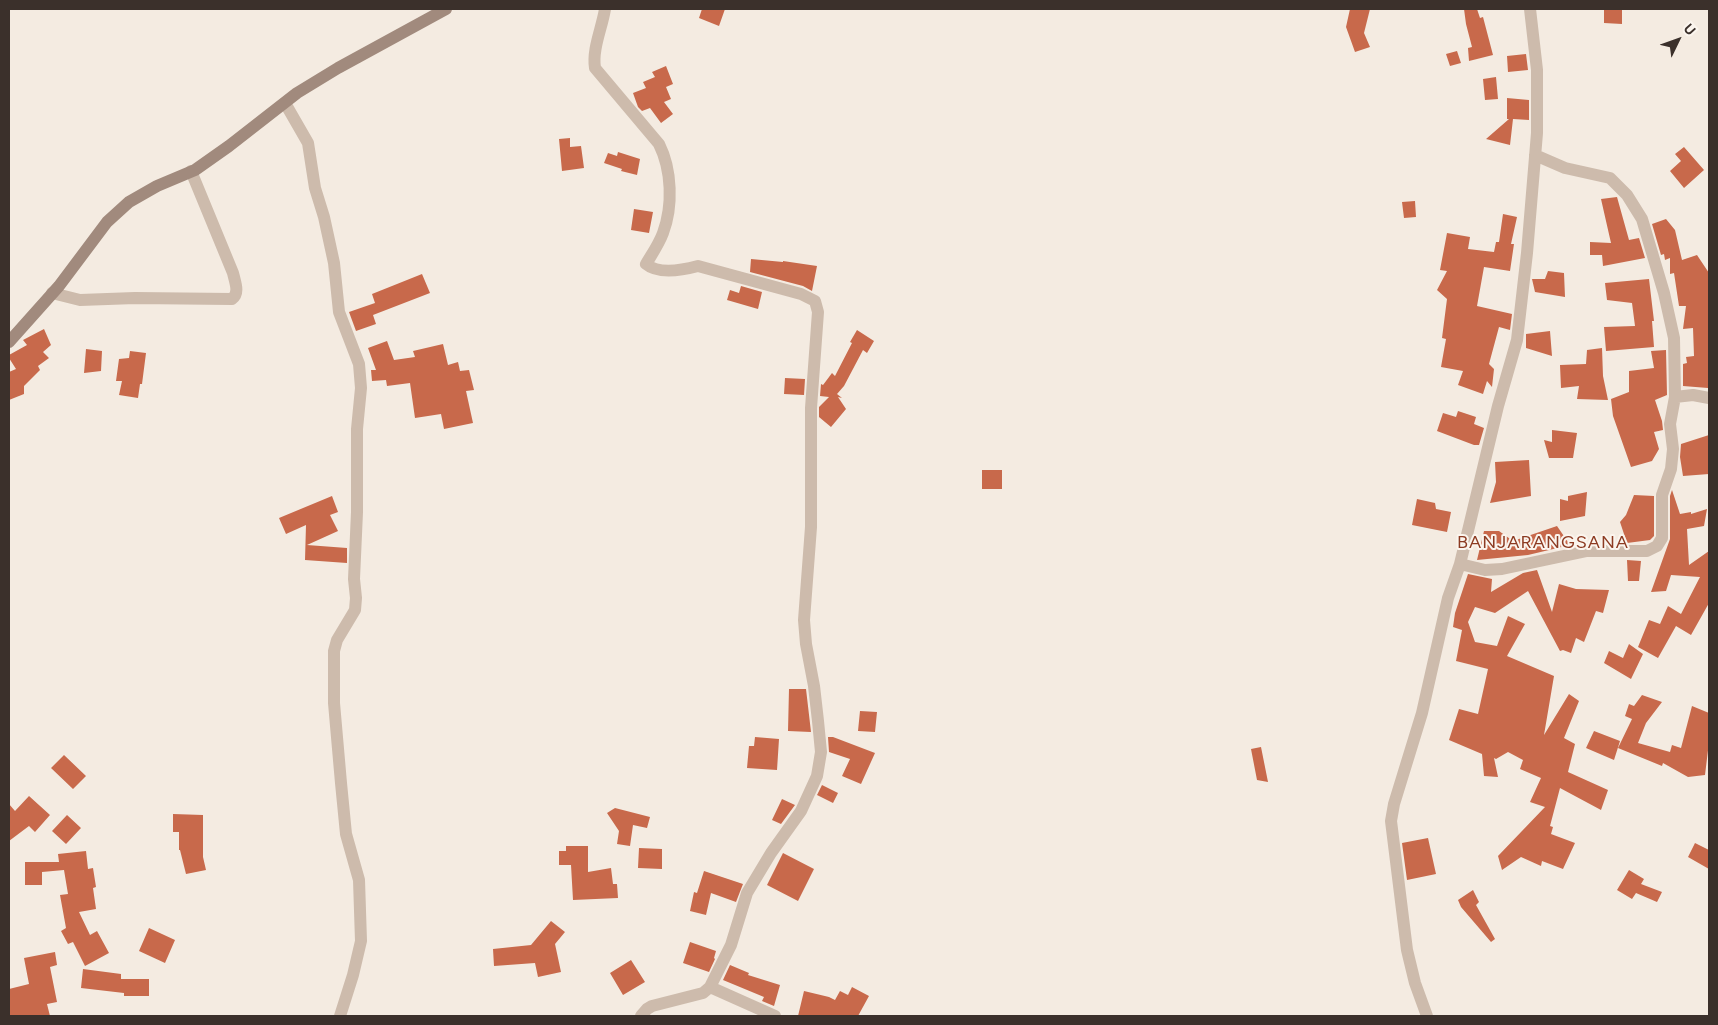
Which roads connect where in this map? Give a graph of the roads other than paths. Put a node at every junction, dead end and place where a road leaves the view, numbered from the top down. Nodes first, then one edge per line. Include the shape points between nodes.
1 (606, 9) edge
2 (1530, 9) edge
3 (439, 10) edge
4 (285, 104) junction
5 (1535, 155) junction
6 (191, 171) junction
7 (52, 293) junction
8 (9, 342) edge
9 (1675, 397) junction
10 (1709, 398) edge
11 (1460, 564) junction
12 (710, 987) junction
13 (340, 1016) edge
14 (641, 1016) edge
15 (774, 1016) edge
16 (1427, 1016) edge

1 - 12 street via 596,46 595,68 659,144 670,186 667,220 646,264 673,270 698,266 801,294 815,301 818,312 811,408 811,527 804,620 821,752 817,776 802,811 747,893 731,945
2 - 5 street via 1538,70
3 - 4 street via 297,93
4 - 6 street
4 - 13 street via 308,143 315,188 334,264 339,312 359,364 361,388 357,429 355,610 334,651 334,703 346,834 359,880 361,941
5 - 9 street via 1565,168 1610,178 1627,195 1642,219 1674,338
5 - 11 street via 1517,340
6 - 7 street via 129,202 107,222
6 - 7 street via 233,272 237,290 234,298 80,300
7 - 8 street
9 - 10 street via 1693,395
9 - 11 street via 1670,424 1671,469 1662,494 1662,538 1657,546 1647,551 1586,551 1502,569 1485,570
11 - 16 street via 1448,598 1422,713 1391,821 1407,950
12 - 14 street via 703,993 652,1006
12 - 15 street

